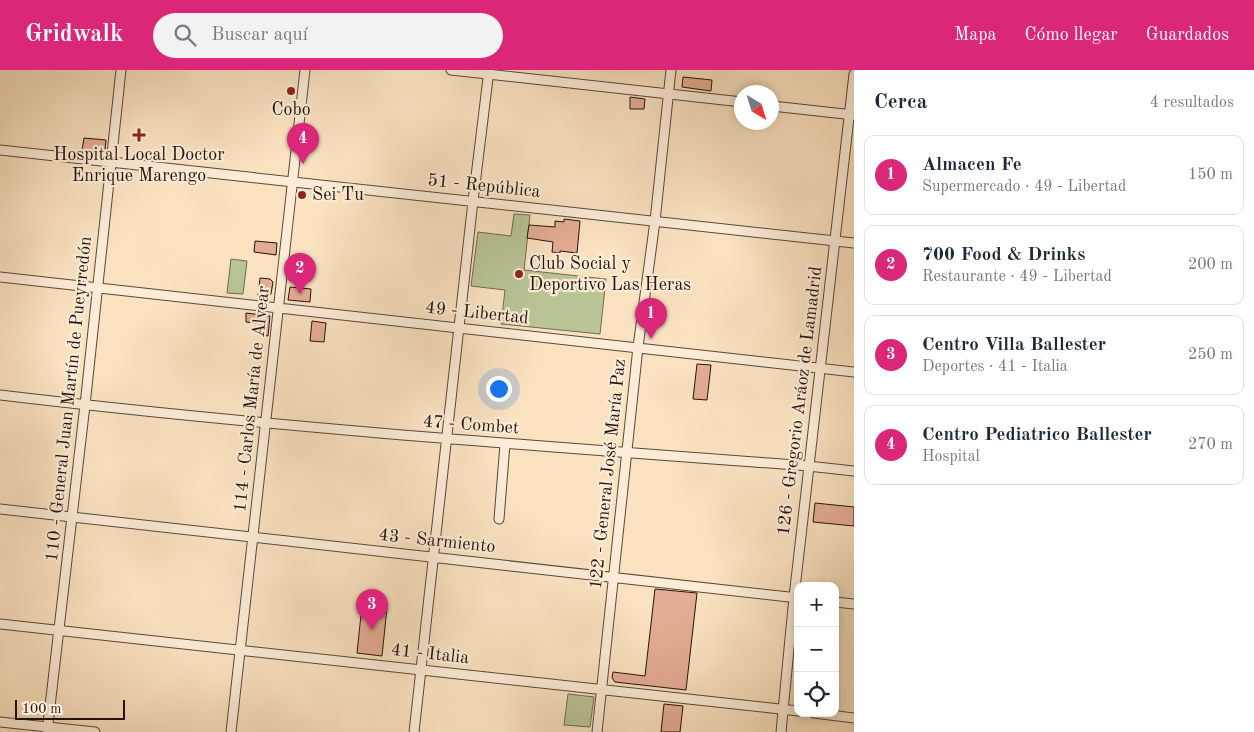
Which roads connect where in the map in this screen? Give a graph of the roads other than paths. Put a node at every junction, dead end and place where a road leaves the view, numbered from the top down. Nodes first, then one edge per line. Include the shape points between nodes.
1 (121, 70) edge
2 (304, 70) edge
3 (451, 70) edge
4 (671, 70) edge
5 (488, 72) edge
6 (854, 74) edge
7 (669, 94) junction
8 (734, 101) edge
9 (779, 107) edge
10 (852, 115) edge
11 (0, 150) edge
12 (111, 161) junction
13 (292, 181) junction
14 (473, 201) junction
15 (656, 221) junction
16 (836, 240) junction
17 (854, 242) edge
18 (0, 277) edge
19 (97, 287) junction
20 (278, 308) junction
21 (460, 328) junction
22 (638, 348) junction
23 (821, 368) junction
24 (854, 372) edge
25 (0, 395) edge
26 (85, 405) junction
27 (266, 424) junction
28 (447, 440) junction
29 (505, 444) junction
30 (627, 453) junction
31 (808, 466) junction
32 (854, 471) edge
33 (0, 509) edge
34 (72, 517) junction
35 (499, 519) dead end
36 (253, 537) junction
37 (434, 557) junction
38 (613, 577) junction
39 (797, 582) edge
40 (794, 598) edge
41 (839, 602) edge
42 (854, 604) edge
43 (794, 615) edge
44 (0, 624) edge
45 (59, 630) junction
46 (240, 650) junction
47 (421, 669) junction
48 (602, 689) junction
49 (783, 710) junction
50 (794, 711) edge
51 (839, 716) edge
52 (854, 718) edge
53 (0, 722) edge
54 (47, 729) edge
55 (95, 732) edge
56 (231, 732) edge
57 (414, 732) edge
58 (597, 732) edge
59 (781, 732) edge

1 - 12 street, 110 - General Juan Martín de Pueyrredón
2 - 13 street, 114 - Carlos María de Alvear
3 - 5 street
4 - 7 street, 122 - General José María Paz
5 - 7 street
5 - 14 street
6 - 10 street, 126 - Gregorio Aráoz de Lamadrid
7 - 8 street
7 - 15 street, 122 - General José María Paz
9 - 10 street
10 - 16 street, 126 - Gregorio Aráoz de Lamadrid
11 - 12 street, 51 - República
12 - 13 street, 51 - República
12 - 19 street, 110 - General Juan Martín de Pueyrredón
13 - 14 street, 51 - República
13 - 20 street, 114 - Carlos María de Alvear
14 - 15 street, 51 - República
14 - 21 street
15 - 16 street, 51 - República
15 - 22 street, 122 - General José María Paz
16 - 17 street, 51 - República
16 - 23 street, 126 - Gregorio Aráoz de Lamadrid
18 - 19 street, 49 - Libertad
19 - 20 street, 49 - Libertad
19 - 26 street, 110 - General Juan Martín de Pueyrredón
20 - 21 street, 49 - Libertad
20 - 27 street, 114 - Carlos María de Alvear
21 - 22 street, 49 - Libertad
21 - 28 street
22 - 23 street, 49 - Libertad
22 - 30 street, 122 - General José María Paz
23 - 24 street, 49 - Libertad
23 - 31 street, 126 - Gregorio Aráoz de Lamadrid
25 - 26 street, 47 - Combet
26 - 27 street, 47 - Combet
26 - 34 street, 110 - General Juan Martín de Pueyrredón
27 - 28 street, 47 - Combet
27 - 36 street, 114 - Carlos María de Alvear
28 - 29 street, 47 - Combet
28 - 37 street
29 - 30 street, 47 - Combet
29 - 35 street
30 - 31 street, 47 - Combet
30 - 38 street, 122 - General José María Paz
31 - 32 street, 47 - Combet
31 - 39 street, 126 - Gregorio Aráoz de Lamadrid
33 - 34 street, 43 - Sarmiento
34 - 36 street, 43 - Sarmiento
34 - 45 street, 110 - General Juan Martín de Pueyrredón
36 - 37 street, 43 - Sarmiento
36 - 46 street, 114 - Carlos María de Alvear
37 - 38 street, 43 - Sarmiento
37 - 47 street
38 - 40 street, 43 - Sarmiento
38 - 48 street, 122 - General José María Paz
41 - 42 street
43 - 49 street, 126 - Gregorio Aráoz de Lamadrid
44 - 45 street, 41 - Italia
45 - 46 street, 41 - Italia
45 - 54 street, 110 - General Juan Martín de Pueyrredón
46 - 47 street, 41 - Italia
46 - 56 street, 114 - Carlos María de Alvear
47 - 48 street, 41 - Italia
47 - 57 street
48 - 49 street, 41 - Italia
48 - 58 street, 122 - General José María Paz
49 - 50 street, 41 - Italia
49 - 59 street, 126 - Gregorio Aráoz de Lamadrid
51 - 52 street
53 - 54 street
54 - 55 street

